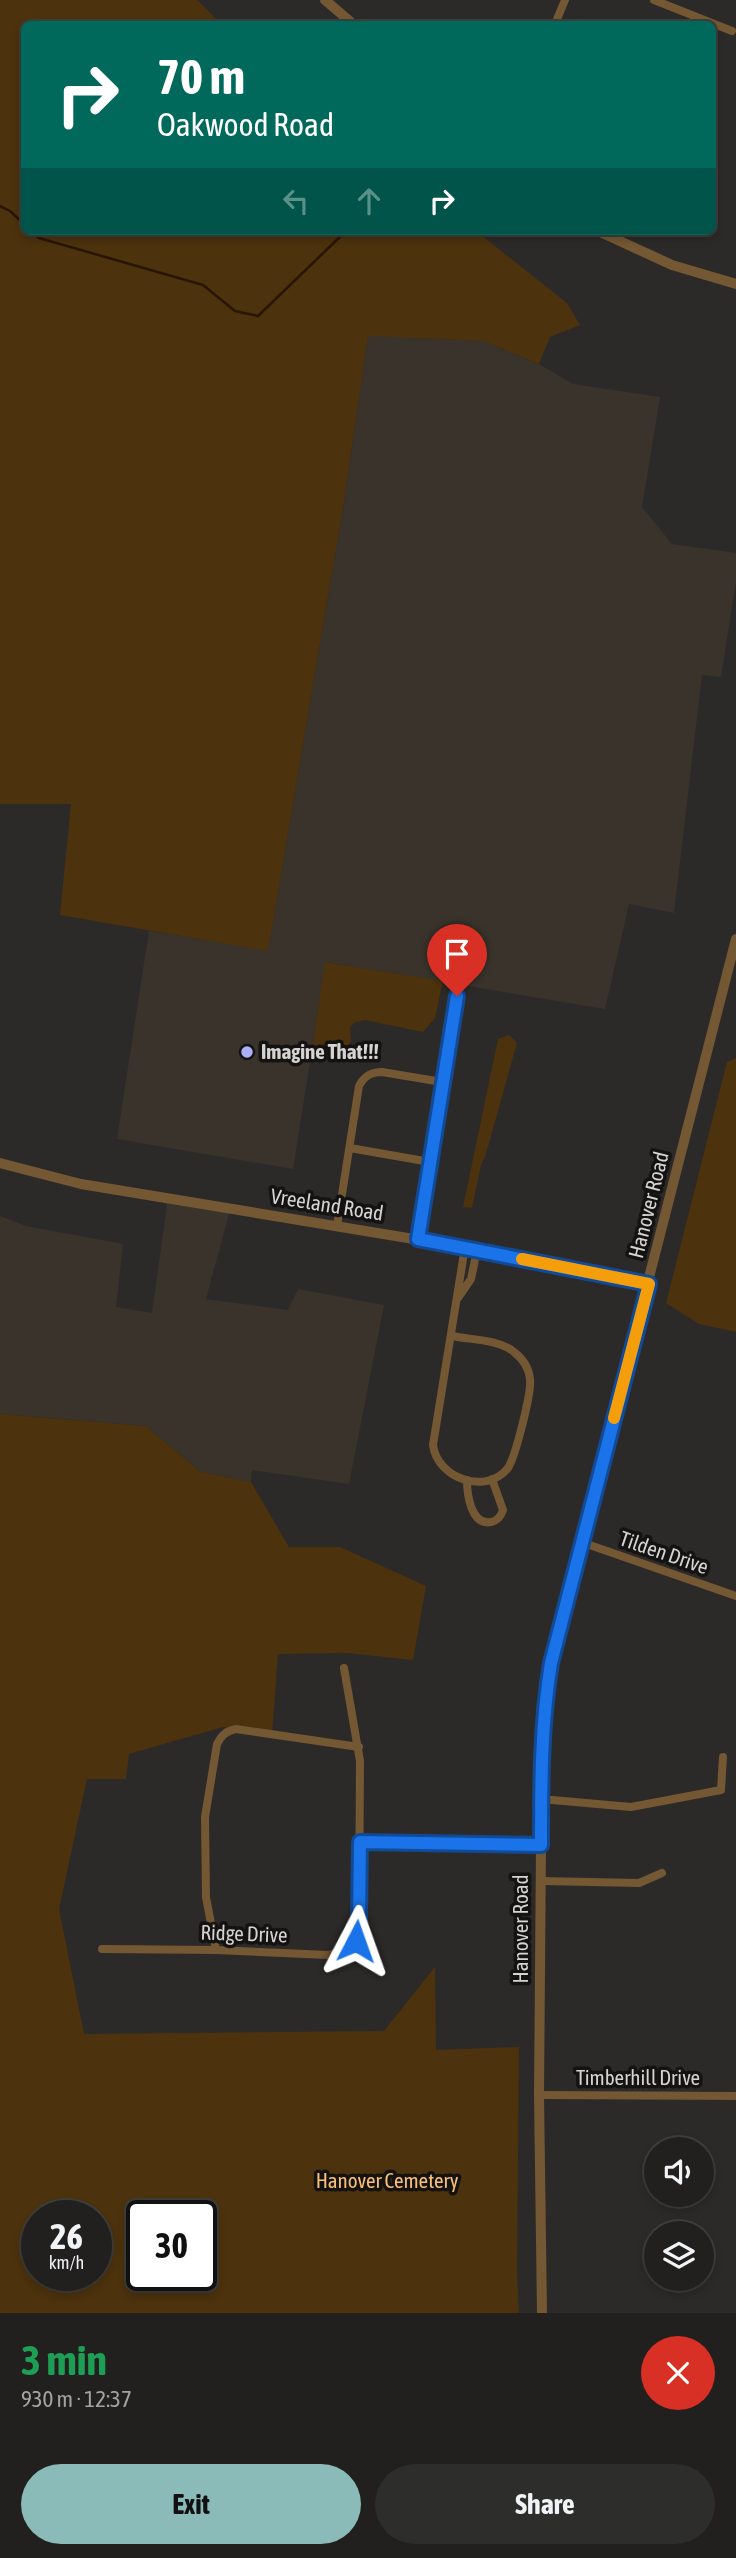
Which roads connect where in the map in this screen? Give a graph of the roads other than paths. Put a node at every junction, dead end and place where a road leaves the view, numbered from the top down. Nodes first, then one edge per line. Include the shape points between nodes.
1 (325, 0) edge
2 (565, 0) edge
3 (654, 0) edge
4 (350, 21) edge
5 (556, 21) edge
6 (708, 21) edge
7 (716, 24) edge
8 (733, 31) dead end
9 (607, 235) edge
10 (736, 284) edge
11 (736, 939) edge
12 (457, 996) dead end
13 (442, 1082) junction
14 (350, 1148) junction
15 (430, 1162) junction
16 (0, 1163) edge
17 (337, 1226) junction
18 (418, 1239) junction
19 (465, 1248) junction
20 (477, 1250) junction
21 (649, 1284) junction
22 (458, 1298) junction
23 (452, 1336) junction
24 (492, 1479) junction
25 (467, 1480) junction
26 (581, 1542) junction
27 (736, 1596) edge
28 (344, 1668) dead end
29 (359, 1747) junction
30 (723, 1757) dead end
31 (541, 1799) junction
32 (360, 1842) junction
33 (541, 1845) junction
34 (662, 1873) dead end
35 (541, 1881) junction
36 (102, 1949) dead end
37 (216, 1950) junction
38 (539, 2095) junction
39 (736, 2096) edge
40 (542, 2313) edge

1 - 4 street
2 - 5 street
3 - 6 street
7 - 8 street
9 - 10 street via 672,265
11 - 21 street, Hanover Road
12 - 13 street
13 - 14 street via 368,1074 359,1086
13 - 15 street
14 - 15 street
14 - 17 street
15 - 18 street
16 - 17 street, Vreeland Road via 81,1184
17 - 18 street, Vreeland Road
18 - 19 street, Vreeland Road
19 - 20 street, Vreeland Road
19 - 22 street
20 - 21 street, Vreeland Road
20 - 22 street via 471,1279
21 - 26 street, Hanover Road
22 - 23 street
23 - 24 street via 505,1346 520,1357 530,1376 513,1456 507,1469
23 - 25 street via 433,1445 443,1469
24 - 25 street
24 - 25 street via 503,1510 491,1522 476,1515
26 - 27 street, Tilden Drive
26 - 31 street, Hanover Road via 545,1699
28 - 29 street, Ridge Drive
29 - 32 street, Ridge Drive
29 - 37 street via 236,1729 220,1738 205,1817 206,1897
30 - 31 street via 721,1790 631,1807
31 - 33 street, Hanover Road
32 - 33 street
32 - 37 street, Ridge Drive via 358,1935 347,1951 328,1955
33 - 35 street, Hanover Road
34 - 35 street via 639,1883
35 - 38 street, Hanover Road
36 - 37 street, Ridge Drive
38 - 39 street, Timberhill Drive
38 - 40 street, Hanover Road

